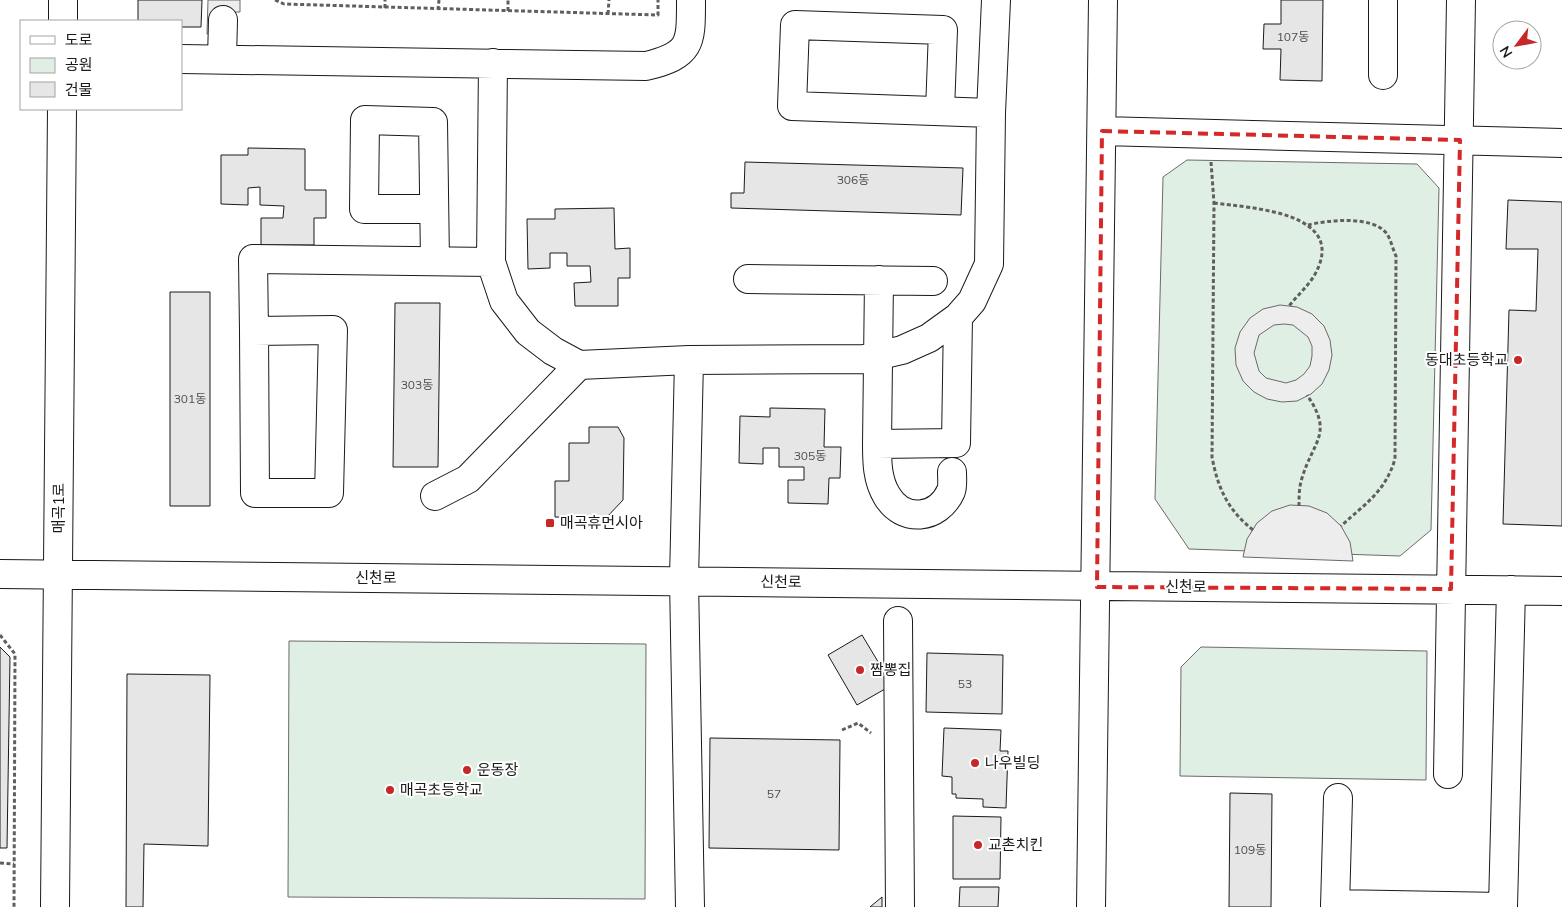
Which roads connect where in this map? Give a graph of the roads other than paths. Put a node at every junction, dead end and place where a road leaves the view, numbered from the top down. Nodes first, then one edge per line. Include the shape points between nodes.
1 (63, 0) edge
2 (691, 0) edge
3 (996, 0) edge
4 (1103, 0) edge
5 (1383, 0) edge
6 (1461, 0) edge
7 (63, 20) edge
8 (224, 20) dead end
9 (182, 59) edge
10 (222, 59) junction
11 (493, 64) junction
12 (1383, 74) dead end
13 (62, 110) edge
14 (940, 112) junction
15 (991, 113) junction
16 (1102, 131) junction
17 (1460, 140) junction
18 (1562, 143) edge
19 (434, 209) dead end
20 (435, 261) junction
21 (491, 262) junction
22 (748, 279) dead end
23 (879, 280) junction
24 (933, 281) dead end
25 (958, 318) junction
26 (254, 331) junction
27 (879, 356) junction
28 (689, 360) junction
29 (579, 364) junction
30 (877, 444) junction
31 (952, 472) dead end
32 (435, 496) dead end
33 (0, 574) edge
34 (59, 575) junction
35 (684, 580) junction
36 (1097, 587) junction
37 (1451, 589) junction
38 (1511, 590) junction
39 (1562, 591) edge
40 (898, 621) dead end
41 (1448, 774) dead end
42 (1338, 798) dead end
43 (1335, 905) edge
44 (55, 907) edge
45 (690, 907) edge
46 (900, 907) edge
47 (1091, 907) edge
48 (1502, 907) edge

1 - 7 street
2 - 11 street via 691,38 681,52 666,62 646,66
3 - 15 street
4 - 16 street
5 - 12 street
6 - 17 street
8 - 10 street
9 - 10 street
10 - 11 street
11 - 21 street
13 - 34 street, 매곡1로
14 - 14 street via 943,30 795,25 792,106
14 - 15 street
15 - 25 street via 989,264 972,301
16 - 17 street
16 - 36 street
17 - 18 street
17 - 37 street
19 - 20 street
20 - 21 street
20 - 26 street via 253,259
21 - 29 street via 504,300 528,332 553,351
22 - 23 street
23 - 24 street
23 - 27 street
25 - 27 street via 929,338
25 - 30 street via 956,442
26 - 26 street via 333,330 330,493 255,493
27 - 28 street
27 - 30 street
28 - 29 street
28 - 35 street
29 - 32 street via 468,479
30 - 31 street via 877,471 887,496 904,514 921,516 939,507 951,491
33 - 34 street, 신천로
34 - 35 street, 신천로
34 - 44 street, 매곡1로
35 - 36 street, 신천로
35 - 45 street
36 - 37 street, 신천로
36 - 47 street
37 - 38 street, 신천로
37 - 41 street
38 - 39 street, 신천로
38 - 48 street
40 - 46 street
42 - 43 street
43 - 48 street

